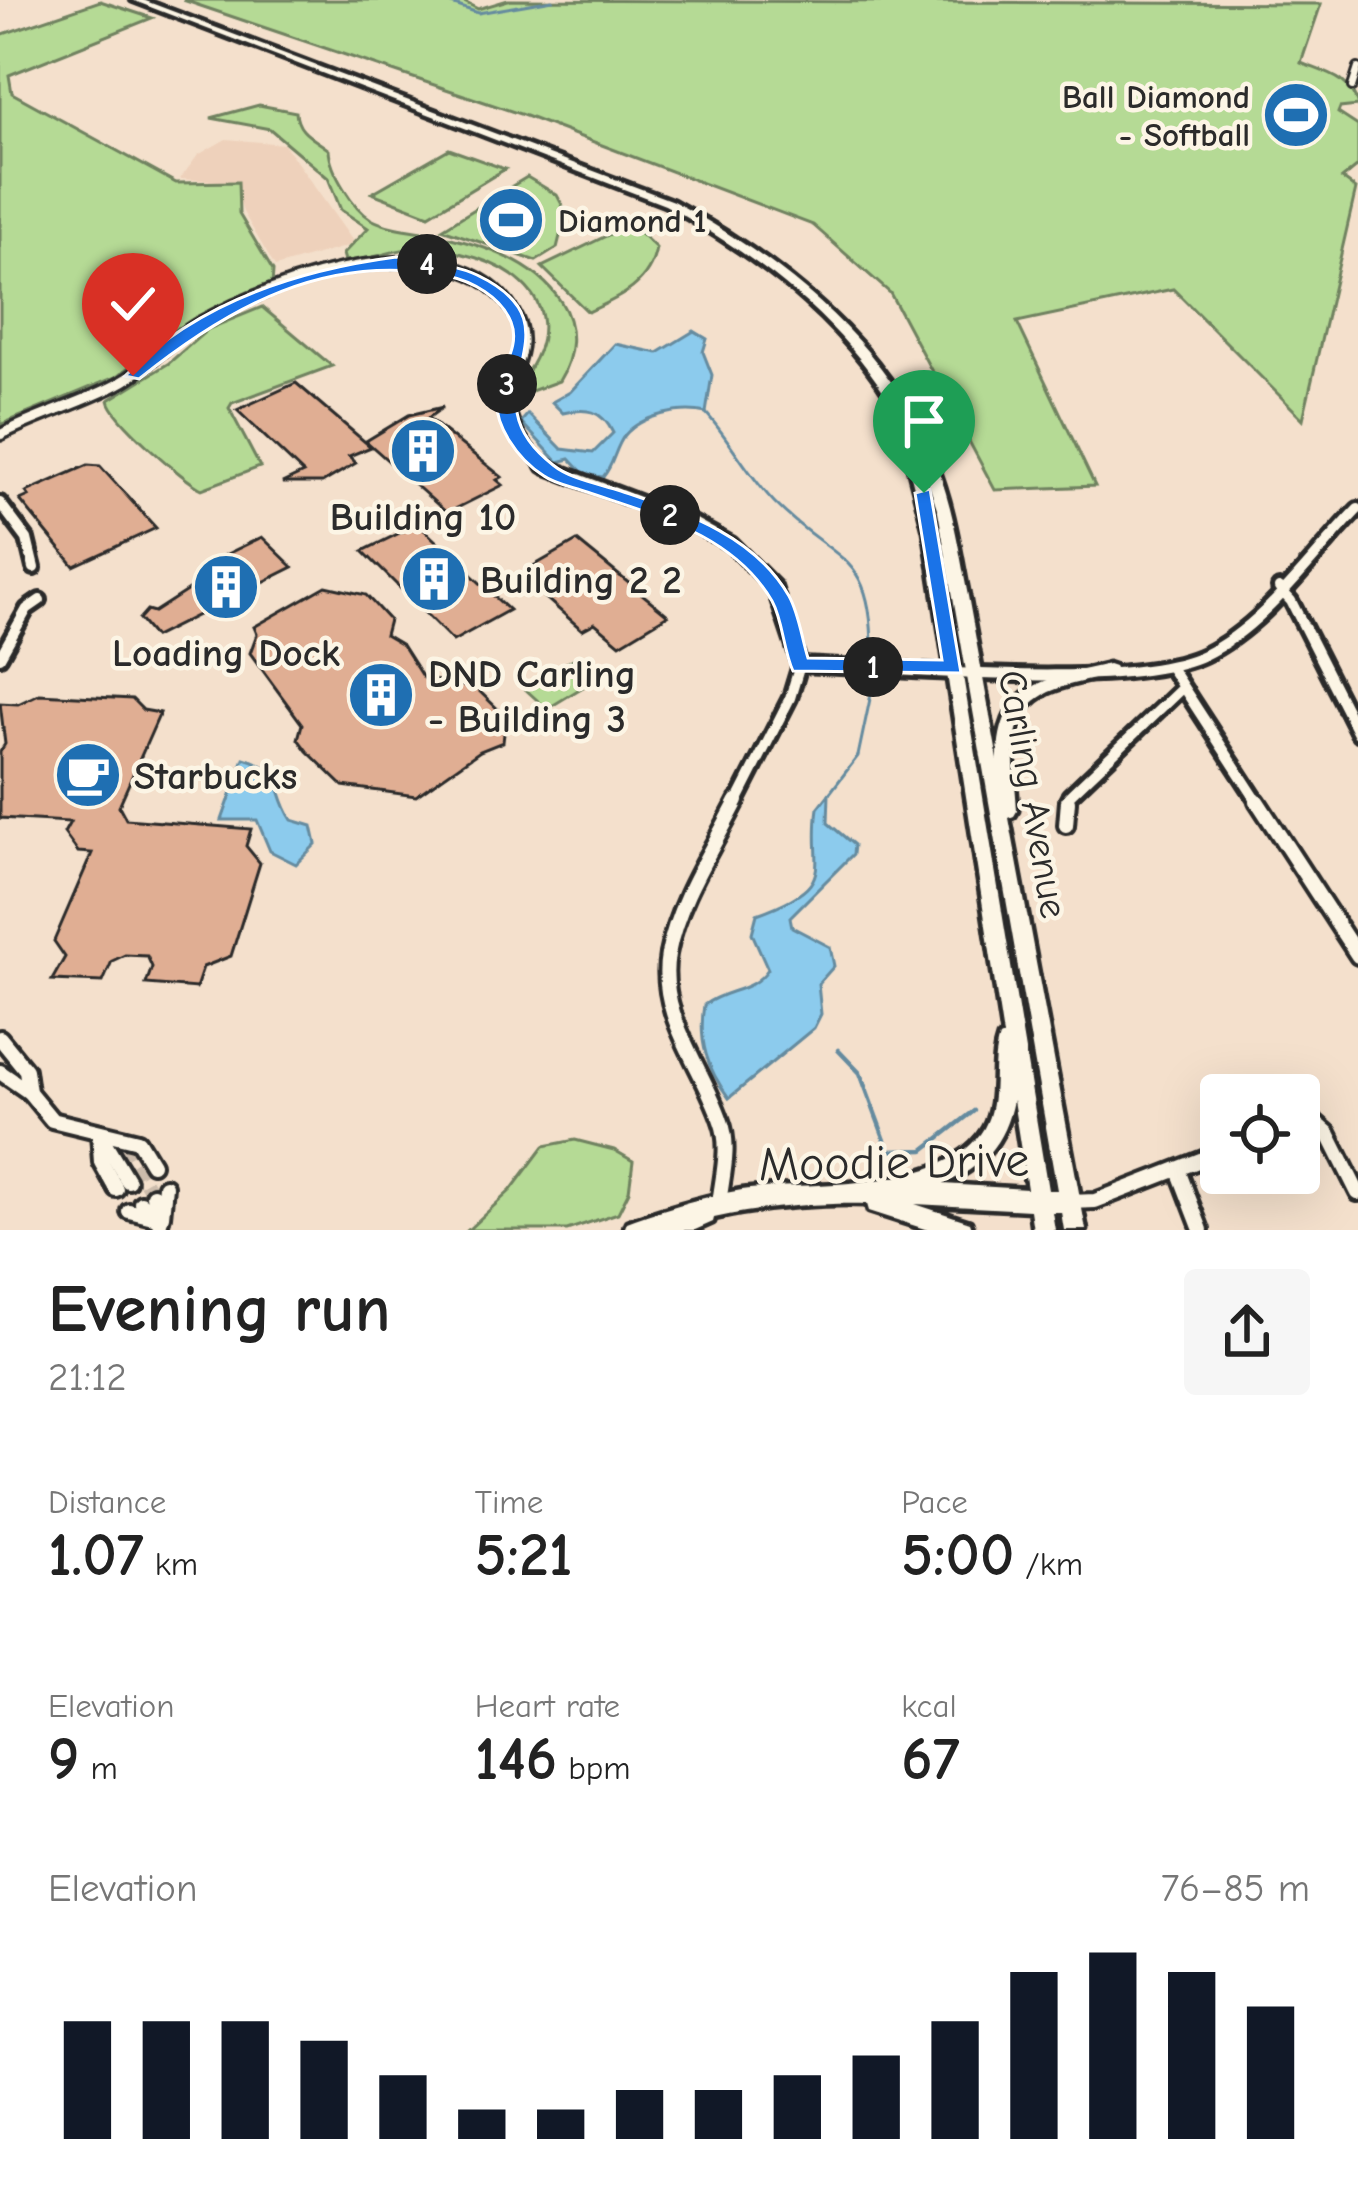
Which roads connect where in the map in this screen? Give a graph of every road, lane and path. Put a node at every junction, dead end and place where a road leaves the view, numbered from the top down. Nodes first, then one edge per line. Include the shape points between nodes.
1 (136, 0) edge
2 (1358, 68) edge
3 (1356, 89) edge
4 (884, 383) junction
5 (0, 435) edge
6 (0, 503) edge
7 (1358, 509) edge
8 (34, 568) dead end
9 (1279, 588) junction
10 (40, 600) dead end
11 (0, 657) edge
12 (800, 665) junction
13 (1169, 667) junction
14 (953, 668) junction
15 (975, 668) junction
16 (1108, 670) junction
17 (1182, 688) junction
18 (1358, 734) edge
19 (1066, 825) dead end
20 (1010, 868) junction
21 (1358, 956) edge
22 (1004, 980) junction
23 (0, 1038) edge
24 (0, 1072) edge
25 (29, 1092) junction
26 (1320, 1126) edge
27 (99, 1133) junction
28 (1200, 1161) edge
29 (152, 1164) dead end
30 (1178, 1170) junction
31 (122, 1185) dead end
32 (1358, 1193) edge
33 (850, 1196) junction
34 (1039, 1200) junction
35 (1071, 1202) junction
36 (718, 1207) junction
37 (161, 1225) edge
38 (635, 1230) edge
39 (672, 1230) edge
40 (962, 1230) edge
41 (1044, 1230) edge
42 (1075, 1230) edge
43 (1201, 1230) edge

1 - 4 main road, Carling Avenue via 669,203 805,293
2 - 3 street
4 - 14 main road, Carling Avenue via 924,493
4 - 15 main road, Carling Avenue via 938,485
5 - 12 street via 133,376 202,320 315,274 386,262 446,268 490,287 519,321 522,341 504,396 513,437 550,472 731,544 781,599
6 - 8 street via 27,539
7 - 9 street
9 - 13 street via 1217,647
9 - 18 street
10 - 11 street via 26,609
12 - 14 street
12 - 36 street via 673,930 666,975 673,1016 723,1124
13 - 16 street
13 - 17 street
14 - 15 street
14 - 22 main road, Carling Avenue
15 - 16 street
15 - 20 main road, Carling Avenue
16 - 20 main road via 1040,688 1012,710 1005,733
17 - 19 street via 1070,796
17 - 21 street
20 - 35 main road, Carling Avenue
22 - 33 main road via 1006,1086 991,1141 947,1174
22 - 34 main road, Carling Avenue
23 - 25 street via 26,1070
24 - 25 street
25 - 27 street via 52,1120
26 - 32 street
27 - 29 street via 138,1141
27 - 31 street via 101,1162
28 - 30 street
30 - 35 street
30 - 43 street
33 - 34 main road, Moodie Drive
33 - 36 main road, Moodie Drive
33 - 40 main road
34 - 35 main road, Moodie Drive
34 - 41 main road, Carling Avenue
35 - 42 main road, Carling Avenue
36 - 38 main road, Moodie Drive
36 - 39 main road, Moodie Drive
37 - 37 street via 147,1199

